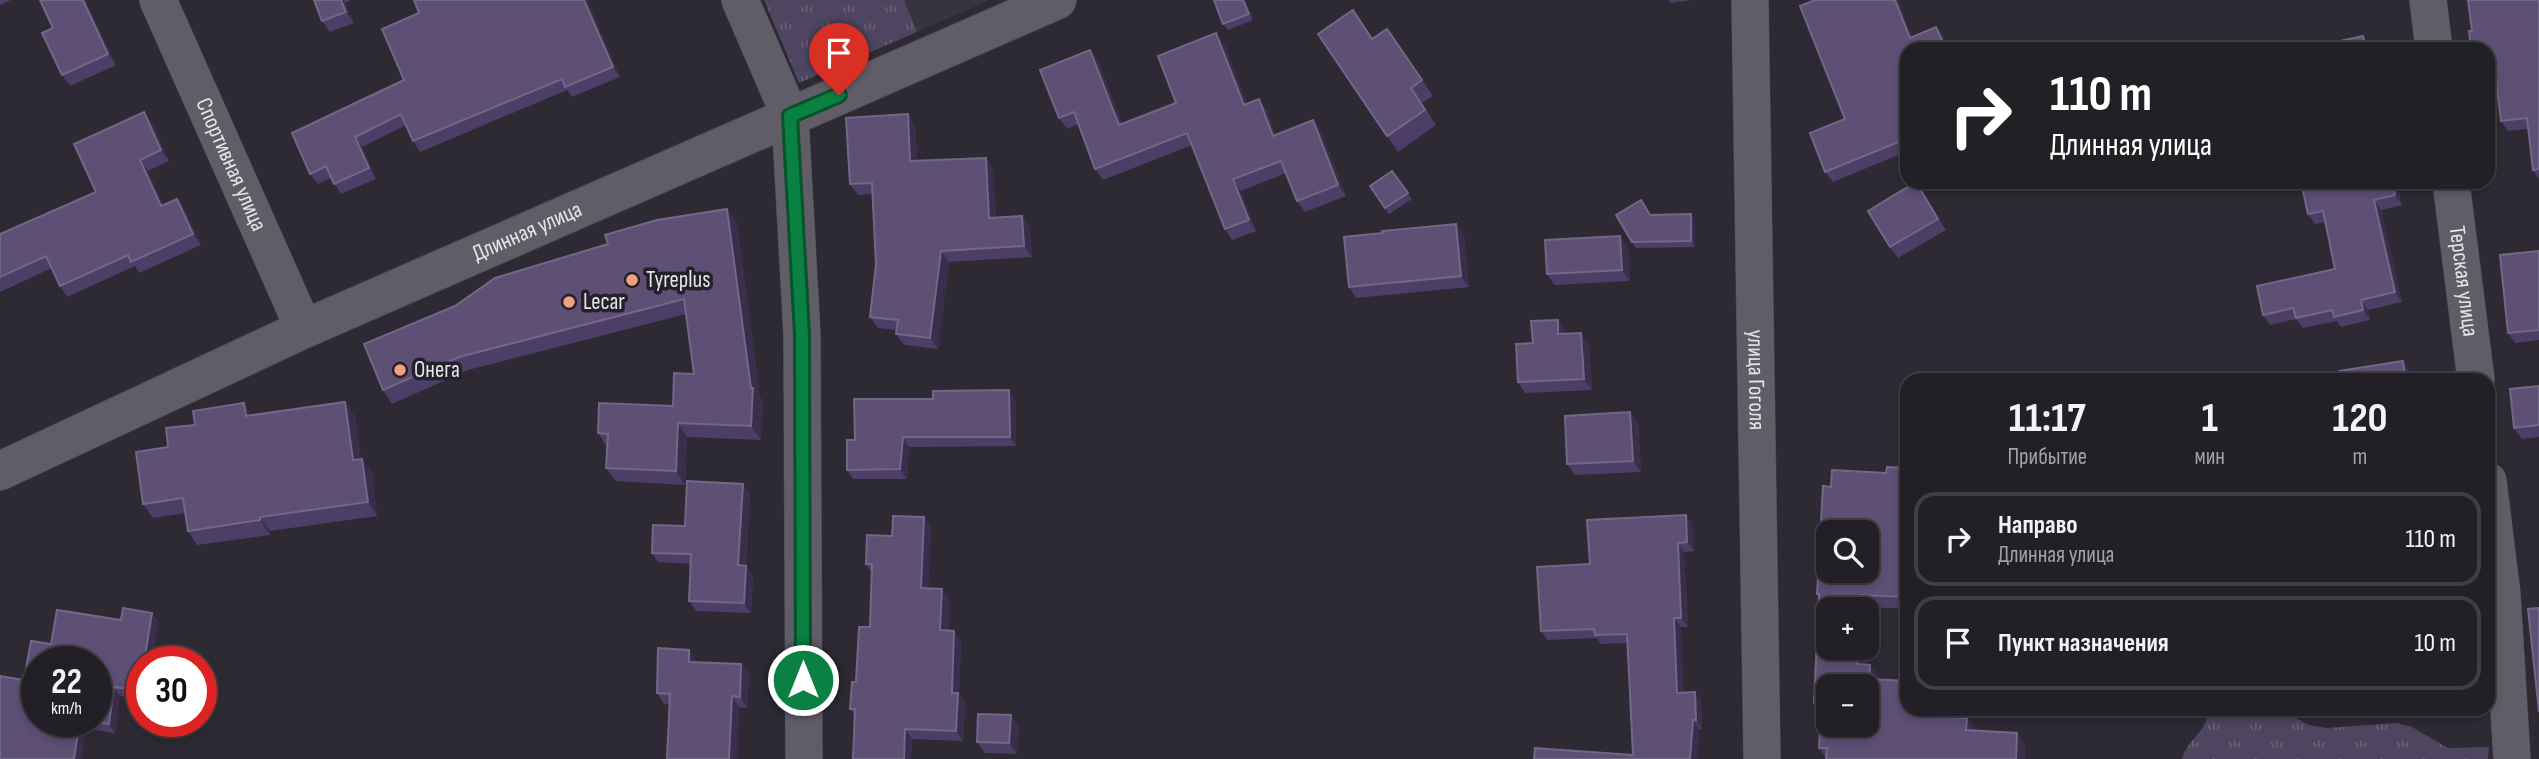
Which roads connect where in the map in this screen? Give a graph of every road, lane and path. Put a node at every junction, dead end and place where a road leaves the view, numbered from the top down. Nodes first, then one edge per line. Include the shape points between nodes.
1 (159, 0) edge
2 (740, 0) edge
3 (1057, 0) edge
4 (1750, 0) edge
5 (2428, 0) edge
6 (2433, 42) edge
7 (790, 116) junction
8 (2452, 189) edge
9 (304, 329) junction
10 (2475, 373) edge
11 (0, 471) edge
12 (2495, 538) edge
13 (804, 759) edge
14 (1762, 759) edge
15 (2512, 759) edge

1 - 9 street, Спортивная улица
2 - 7 street
3 - 7 street, Длинная улица
4 - 14 street, улица Гоголя
5 - 6 street
7 - 9 street, Длинная улица
7 - 13 street via 802,335
8 - 10 street, Терская улица
9 - 11 street, Длинная улица
12 - 15 street

